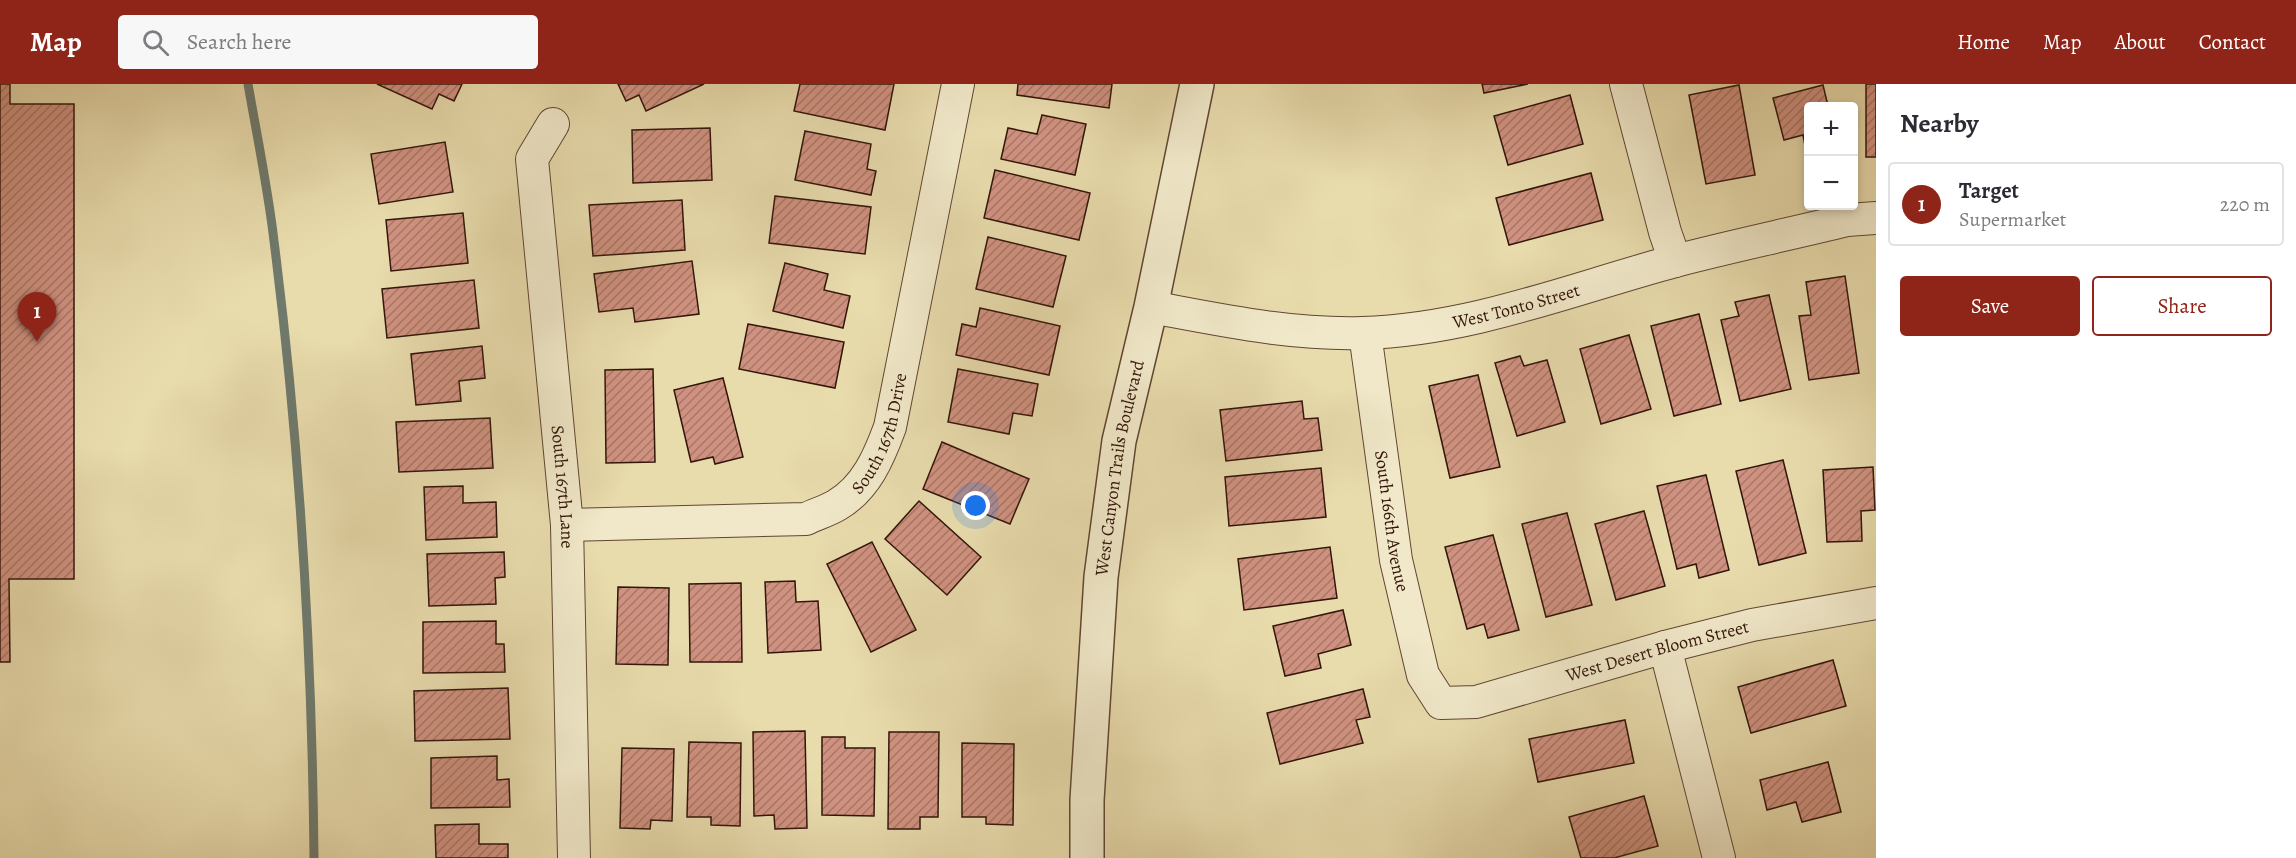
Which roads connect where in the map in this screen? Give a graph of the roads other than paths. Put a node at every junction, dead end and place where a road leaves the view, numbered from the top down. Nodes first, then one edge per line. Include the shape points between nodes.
1 (958, 84) edge
2 (1197, 84) edge
3 (1626, 84) edge
4 (553, 124) dead end
5 (1876, 218) edge
6 (1675, 261) junction
7 (1151, 307) junction
8 (1365, 333) junction
9 (567, 525) junction
10 (1876, 603) edge
11 (1665, 647) junction
12 (1441, 703) joint
13 (574, 858) edge
14 (1087, 858) edge
15 (1719, 858) edge

1 - 9 street, South 167th Drive via 890,427 878,460 854,493 806,519
2 - 7 street, West Canyon Trails Boulevard
3 - 6 street
4 - 9 street, South 167th Lane via 532,159
5 - 6 street, West Tonto Street via 1847,220
6 - 8 street, West Tonto Street via 1508,311
7 - 8 street, West Tonto Street via 1259,327
7 - 14 street, West Canyon Trails Boulevard via 1119,441 1101,577
8 - 12 street, South 166th Avenue via 1396,560 1424,675
9 - 13 street, South 167th Lane
10 - 11 street, West Desert Bloom Street via 1752,625
11 - 12 street, West Desert Bloom Street via 1476,702
11 - 15 street

